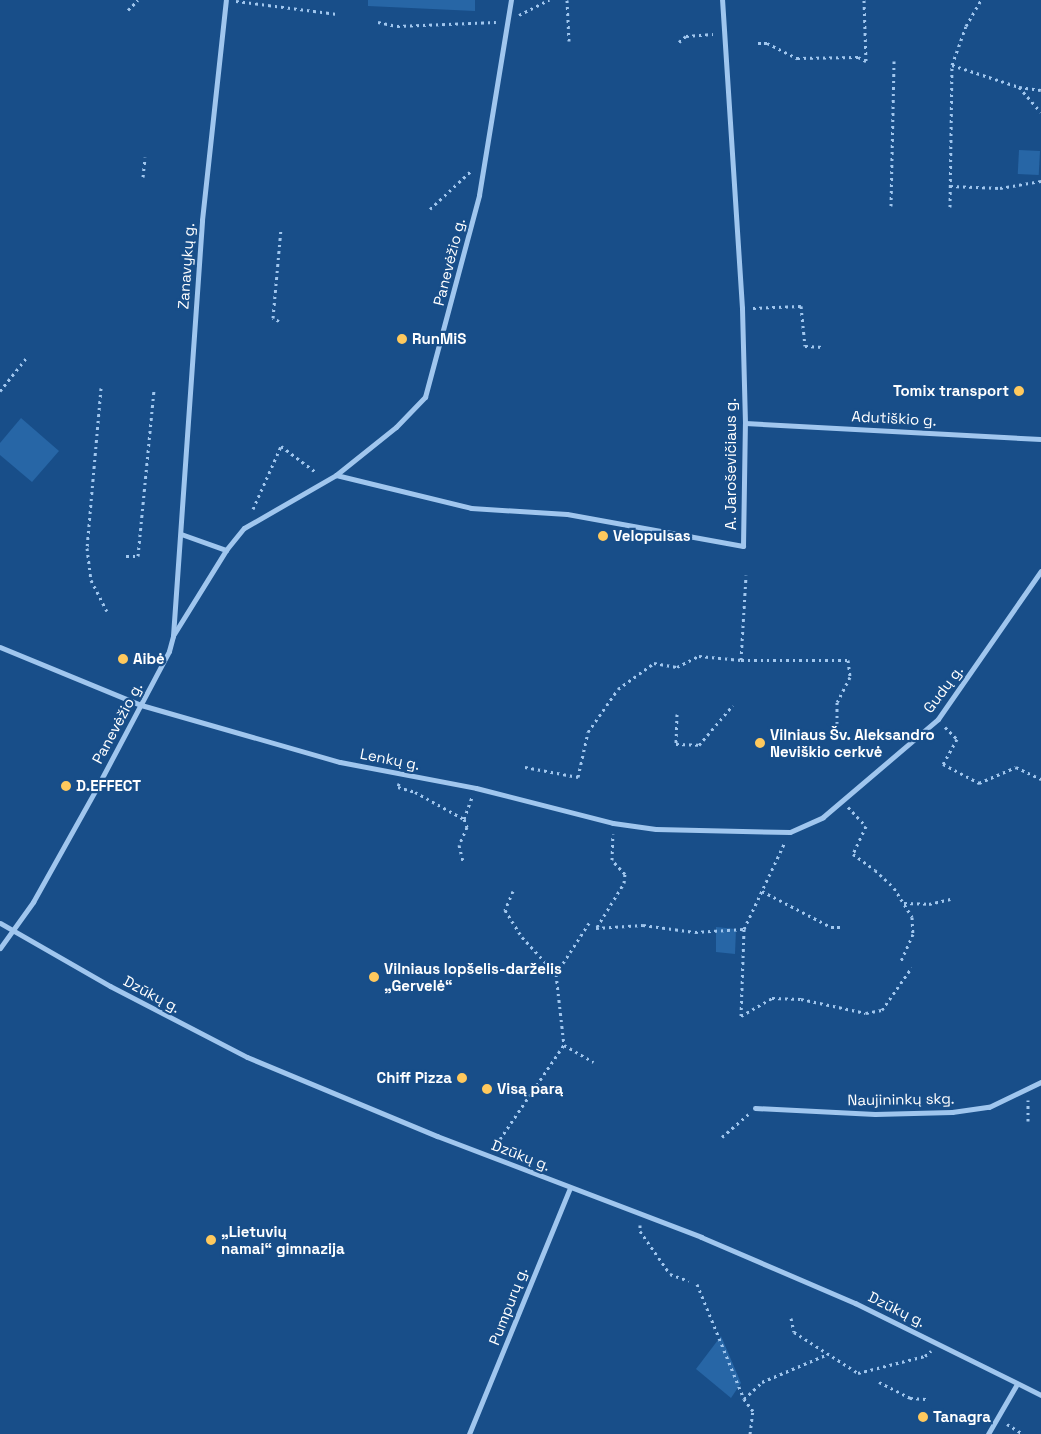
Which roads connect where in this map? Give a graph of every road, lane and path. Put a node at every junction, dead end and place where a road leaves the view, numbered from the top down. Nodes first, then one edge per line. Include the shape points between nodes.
1 (138, 0) edge
2 (226, 0) edge
3 (511, 0) edge
4 (549, 0) edge
5 (568, 0) edge
6 (722, 0) edge
7 (864, 0) edge
8 (981, 0) edge
9 (244, 2) dead end
10 (128, 10) dead end
11 (337, 14) dead end
12 (509, 17) junction
13 (378, 22) dead end
14 (493, 23) dead end
15 (724, 34) junction
16 (569, 40) dead end
17 (679, 42) dead end
18 (758, 43) dead end
19 (894, 61) dead end
20 (952, 65) junction
21 (1019, 86) junction
22 (1041, 90) edge
23 (1041, 112) edge
24 (145, 157) dead end
25 (467, 175) dead end
26 (143, 177) dead end
27 (1041, 181) edge
28 (950, 186) junction
29 (891, 206) dead end
30 (950, 207) dead end
31 (430, 209) dead end
32 (281, 229) dead end
33 (742, 308) junction
34 (279, 321) dead end
35 (824, 347) dead end
36 (27, 357) dead end
37 (101, 388) dead end
38 (0, 391) edge
39 (154, 391) dead end
40 (745, 423) junction
41 (1041, 439) edge
42 (336, 475) junction
43 (326, 480) junction
44 (244, 528) junction
45 (180, 534) junction
46 (226, 550) junction
47 (126, 556) dead end
48 (1041, 571) edge
49 (746, 575) dead end
50 (107, 611) dead end
51 (173, 636) junction
52 (0, 647) edge
53 (741, 660) junction
54 (733, 704) dead end
55 (141, 705) junction
56 (677, 714) dead end
57 (938, 719) junction
58 (837, 734) dead end
59 (524, 767) dead end
60 (400, 774) junction
61 (1041, 779) edge
62 (476, 788) junction
63 (842, 802) junction
64 (464, 820) junction
65 (613, 823) junction
66 (790, 832) junction
67 (463, 861) dead end
68 (514, 892) dead end
69 (762, 892) junction
70 (950, 899) dead end
71 (903, 903) junction
72 (0, 923) edge
73 (589, 923) dead end
74 (841, 926) dead end
75 (744, 929) junction
76 (13, 930) junction
77 (0, 948) edge
78 (901, 961) dead end
79 (912, 967) dead end
80 (556, 974) junction
81 (564, 1044) junction
82 (594, 1062) dead end
83 (1041, 1082) edge
84 (1028, 1091) junction
85 (755, 1108) joint
86 (1028, 1121) dead end
87 (722, 1137) dead end
88 (500, 1139) dead end
89 (570, 1188) junction
90 (640, 1214) junction
91 (690, 1281) dead end
92 (698, 1284) dead end
93 (791, 1318) dead end
94 (939, 1344) junction
95 (828, 1354) junction
96 (878, 1382) dead end
97 (1017, 1384) junction
98 (1041, 1396) edge
99 (744, 1399) junction
100 (926, 1399) dead end
101 (998, 1418) junction
102 (469, 1434) edge
103 (750, 1434) edge
104 (988, 1434) edge
105 (1023, 1434) edge

1 - 10 path
2 - 45 street, Zanavykų g. via 202,220
3 - 12 street, Panevėžio g.
4 - 12 path
5 - 16 path
6 - 15 street, A. Jaroševičiaus g.
7 - 18 path via 866,61 858,58 797,58 767,43
8 - 20 path via 966,26
9 - 11 path
12 - 42 street, Panevėžio g. via 468,240 425,398 396,428
13 - 14 path via 397,26
15 - 17 path via 686,36
15 - 33 street, A. Jaroševičiaus g.
19 - 29 path
20 - 21 path
20 - 28 path
21 - 22 path
21 - 23 path
24 - 26 path
25 - 31 path
27 - 28 path via 1000,188
28 - 30 path
32 - 34 path via 273,318
33 - 35 path via 801,306 805,346
33 - 40 street, A. Jaroševičiaus g.
36 - 38 path
37 - 50 path via 87,548 91,580
39 - 47 path via 138,556
40 - 41 street, Adutiškio g.
40 - 42 street, A. Jaroševičiaus g. via 743,546 567,514 471,508
42 - 43 street, Panevėžio g.
43 - 44 street, Panevėžio g.
43 - 44 path via 281,446
44 - 46 street, Panevėžio g.
45 - 46 street
45 - 51 street, Panevėžio g.
46 - 51 street, Panevėžio g.
48 - 57 street, Gudų g.
49 - 53 path
51 - 55 street, Panevėžio g.
52 - 55 street, Lenkų g.
53 - 58 path via 848,660 850,677 837,702
53 - 59 path via 699,656 677,666 654,663 618,689 588,732 578,777
54 - 56 path via 699,745 676,744
55 - 60 street, Lenkų g. via 340,762
55 - 76 street, Panevėžio g. via 56,862
57 - 61 path via 957,739 944,764 979,784 1016,767
57 - 63 street, Gudų g.
60 - 62 street, Lenkų g.
60 - 64 path via 398,787 422,795
62 - 64 path
62 - 65 street, Lenkų g.
63 - 66 street, Gudų g. via 823,817
63 - 71 path via 866,826 853,854 876,870
64 - 67 path via 468,828 459,845
65 - 66 street, Lenkų g. via 656,829
65 - 75 path via 612,860 625,874 624,883 596,928 643,925 695,932
66 - 69 path
68 - 80 path via 505,910 522,937
69 - 74 path via 831,927
69 - 75 path
70 - 71 path via 929,904
71 - 78 path via 912,917 913,934
72 - 76 street, Dzūkų g.
73 - 80 path
75 - 79 path via 741,1016 772,998 801,999 866,1013 882,1010
76 - 77 street, Panevėžio g.
76 - 89 street, Dzūkų g. via 110,986 247,1057
80 - 81 path
81 - 82 path
81 - 88 path
83 - 84 street, Naujininkų skg.
84 - 85 street, Naujininkų skg. via 989,1106 952,1112 875,1114
84 - 86 path
85 - 87 path
89 - 90 street, Dzūkų g.
89 - 102 street, Pumpurų g.
90 - 91 path via 640,1231 670,1274
90 - 94 street, Dzūkų g. via 855,1303
92 - 99 path
93 - 95 path via 794,1332
94 - 95 path via 925,1356 858,1373
94 - 97 street, Dzūkų g.
95 - 99 path via 762,1382
96 - 100 path via 910,1398
97 - 98 street, Dzūkų g.
97 - 101 street
99 - 103 path via 753,1411
101 - 104 street
101 - 105 path

